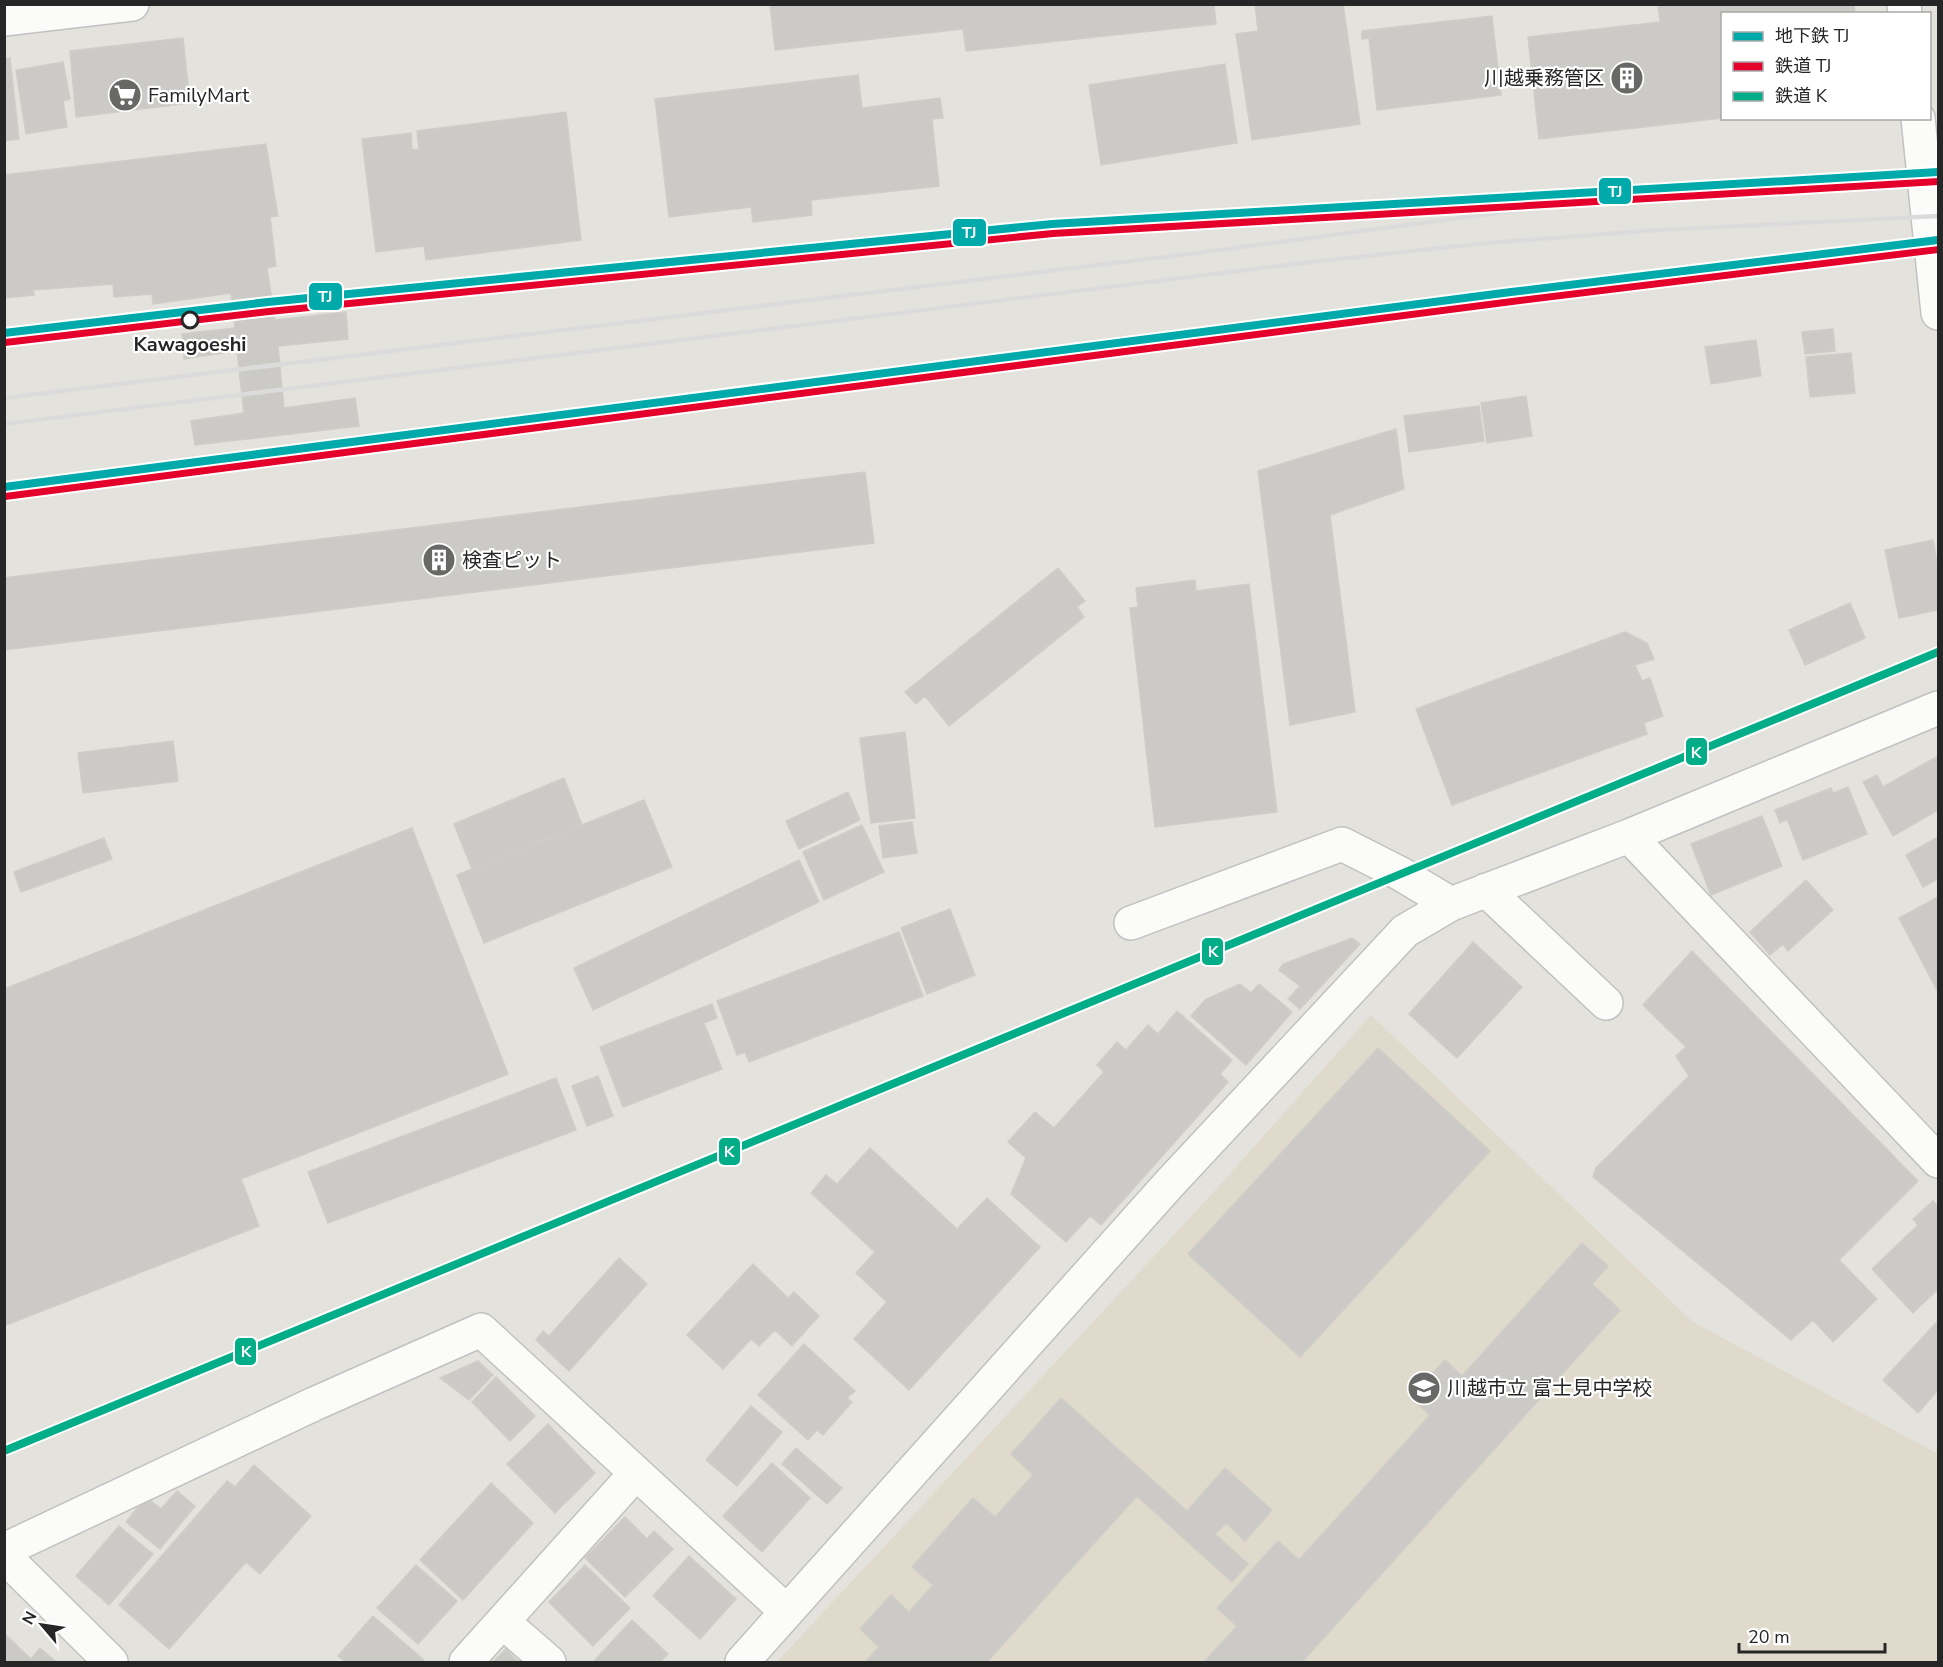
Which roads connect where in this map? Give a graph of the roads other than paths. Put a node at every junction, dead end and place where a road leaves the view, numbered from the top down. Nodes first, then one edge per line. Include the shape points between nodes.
1 (132, 4) edge
2 (4, 19) edge
3 (1918, 120) edge
4 (1938, 313) edge
5 (1938, 708) edge
6 (1629, 836) junction
7 (1486, 890) junction
8 (1451, 904) junction
9 (1131, 923) dead end
10 (1606, 1003) dead end
11 (1938, 1161) edge
12 (636, 1473) junction
13 (4, 1550) edge
14 (4, 1556) edge
15 (786, 1611) junction
16 (503, 1622) junction
17 (111, 1662) edge
18 (466, 1662) edge
19 (549, 1662) edge
20 (742, 1662) edge

1 - 2 street
3 - 4 street
5 - 6 street
6 - 7 street
6 - 11 street
7 - 8 street
7 - 10 street
8 - 9 street via 1342,844
8 - 15 street via 1397,940 1162,1192
12 - 13 street via 481,1330
12 - 15 street
12 - 16 street
14 - 17 street
15 - 20 street
16 - 18 street
16 - 19 street

